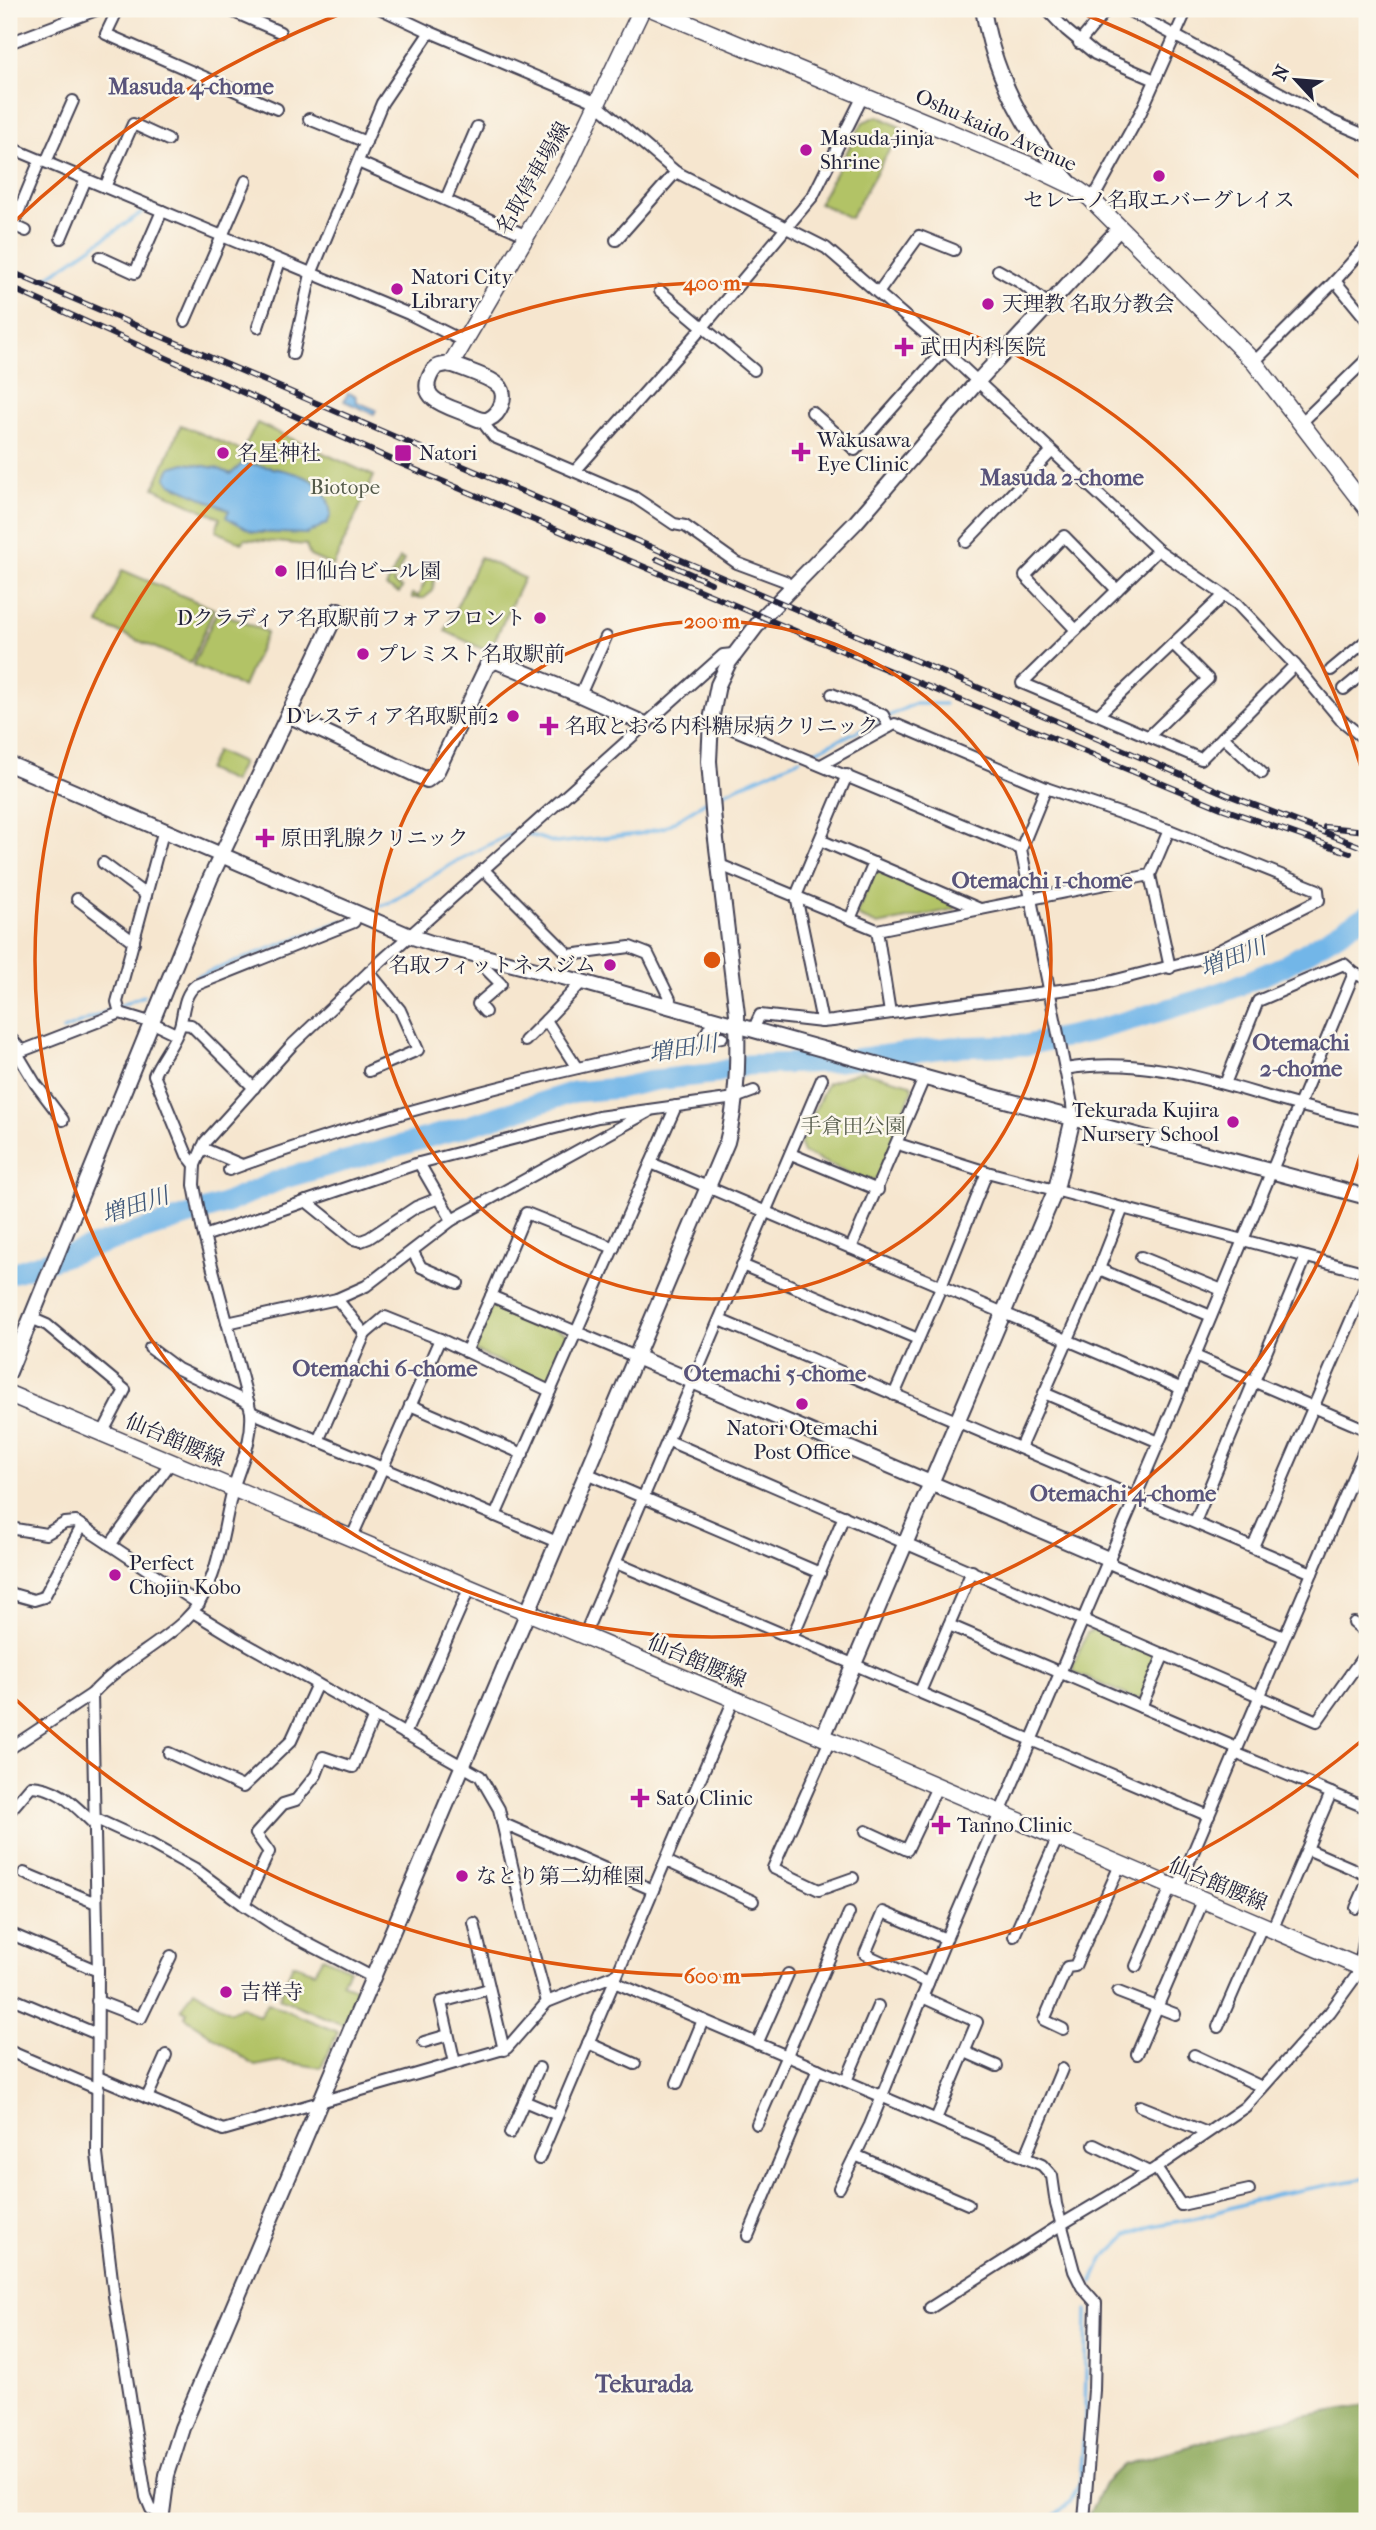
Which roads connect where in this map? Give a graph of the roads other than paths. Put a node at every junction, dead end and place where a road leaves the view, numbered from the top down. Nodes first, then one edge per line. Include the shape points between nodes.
1 (99, 9) edge
2 (118, 9) edge
3 (228, 9) edge
4 (642, 9) edge
5 (653, 9) edge
6 (982, 9) edge
7 (1107, 9) edge
8 (1126, 9) edge
9 (1187, 9) edge
10 (385, 10) edge
11 (1049, 10) edge
12 (280, 32) dead end
13 (430, 32) junction
14 (1174, 35) junction
15 (9, 43) edge
16 (1079, 43) junction
17 (1155, 79) junction
18 (863, 96) junction
19 (73, 101) dead end
20 (597, 106) junction
21 (277, 108) dead end
22 (309, 119) dead end
23 (477, 127) dead end
24 (1367, 136) edge
25 (1034, 138) junction
26 (168, 140) dead end
27 (366, 142) junction
28 (9, 147) edge
29 (43, 161) junction
30 (358, 162) junction
31 (1029, 165) junction
32 (676, 172) junction
33 (86, 179) junction
34 (246, 181) dead end
35 (1073, 186) junction
36 (105, 187) junction
37 (1090, 198) junction
38 (446, 199) junction
39 (162, 211) junction
40 (1120, 229) junction
41 (787, 230) junction
42 (26, 231) dead end
43 (525, 235) junction
44 (223, 237) junction
45 (61, 238) dead end
46 (616, 240) dead end
47 (1367, 245) edge
48 (954, 250) dead end
49 (100, 257) dead end
50 (279, 261) junction
51 (998, 270) dead end
52 (311, 274) junction
53 (1335, 281) junction
54 (660, 291) dead end
55 (878, 293) junction
56 (1048, 304) junction
57 (1367, 320) edge
58 (185, 321) dead end
59 (258, 327) dead end
60 (703, 327) junction
61 (463, 341) junction
62 (944, 350) junction
63 (293, 354) dead end
64 (1367, 359) edge
65 (1254, 362) junction
66 (451, 364) junction
67 (754, 370) dead end
68 (978, 382) junction
69 (812, 412) dead end
70 (481, 420) junction
71 (1302, 422) junction
72 (1051, 452) junction
73 (576, 470) junction
74 (1367, 509) edge
75 (966, 542) dead end
76 (1158, 550) junction
77 (792, 589) junction
78 (1116, 590) junction
79 (1223, 596) junction
80 (338, 610) dead end
81 (1076, 630) junction
82 (606, 637) dead end
83 (1367, 640) edge
84 (1173, 644) junction
85 (733, 654) junction
86 (1295, 665) junction
87 (1331, 670) dead end
88 (1367, 670) edge
89 (1344, 689) dead end
90 (832, 694) dead end
91 (580, 695) junction
92 (288, 715) junction
93 (1098, 715) junction
94 (711, 720) junction
95 (886, 723) junction
96 (645, 724) junction
97 (1148, 737) junction
98 (1223, 737) junction
99 (1367, 741) edge
100 (816, 763) junction
101 (9, 764) edge
102 (1262, 773) dead end
103 (847, 775) junction
104 (1046, 788) junction
105 (164, 829) junction
106 (1169, 830) junction
107 (820, 840) junction
108 (1021, 849) junction
109 (222, 854) junction
110 (103, 863) dead end
111 (874, 863) junction
112 (720, 865) junction
113 (483, 869) junction
114 (1150, 875) junction
115 (146, 895) junction
116 (796, 896) junction
117 (77, 899) dead end
118 (1031, 899) junction
119 (980, 909) junction
120 (358, 913) junction
121 (850, 919) junction
122 (877, 930) junction
123 (410, 936) junction
124 (134, 942) junction
125 (486, 956) junction
126 (1170, 968) junction
127 (369, 972) junction
128 (1354, 973) junction
129 (1367, 979) edge
130 (582, 982) junction
131 (1049, 994) junction
132 (478, 1004) dead end
133 (669, 1006) junction
134 (119, 1008) junction
135 (890, 1013) junction
136 (715, 1018) junction
137 (546, 1020) junction
138 (822, 1021) junction
139 (153, 1023) junction
140 (179, 1029) junction
141 (759, 1031) junction
142 (738, 1033) junction
143 (9, 1037) edge
144 (722, 1037) dead end
145 (525, 1041) dead end
146 (701, 1042) junction
147 (16, 1053) edge
148 (577, 1068) junction
149 (1065, 1069) junction
150 (369, 1071) dead end
151 (925, 1076) junction
152 (822, 1079) dead end
153 (1225, 1084) junction
154 (254, 1088) junction
155 (754, 1091) dead end
156 (736, 1093) junction
157 (676, 1106) junction
158 (1300, 1106) junction
159 (652, 1110) junction
160 (1073, 1118) junction
161 (63, 1120) dead end
162 (1367, 1122) edge
163 (898, 1144) junction
164 (202, 1148) junction
165 (790, 1154) junction
166 (419, 1163) junction
167 (651, 1163) junction
168 (195, 1165) junction
169 (242, 1165) junction
170 (229, 1170) dead end
171 (1272, 1170) junction
172 (987, 1172) junction
173 (709, 1188) junction
174 (1056, 1189) junction
175 (878, 1190) junction
176 (1367, 1197) edge
177 (439, 1198) junction
178 (306, 1201) junction
179 (1123, 1208) junction
180 (766, 1212) junction
181 (452, 1220) junction
182 (204, 1234) junction
183 (1243, 1240) junction
184 (614, 1248) junction
185 (851, 1248) junction
186 (413, 1252) junction
187 (1141, 1257) dead end
188 (1306, 1257) junction
189 (743, 1265) junction
190 (1099, 1269) junction
191 (1367, 1273) edge
192 (458, 1283) dead end
193 (1367, 1283) edge
194 (941, 1287) junction
195 (1222, 1290) junction
196 (491, 1296) junction
197 (337, 1299) junction
198 (1004, 1314) junction
199 (1211, 1316) junction
200 (31, 1318) junction
201 (720, 1320) junction
202 (227, 1323) junction
203 (578, 1333) junction
204 (365, 1334) junction
205 (440, 1339) junction
206 (918, 1339) junction
207 (1068, 1340) junction
208 (150, 1348) dead end
209 (466, 1352) junction
210 (1195, 1356) junction
211 (636, 1357) junction
212 (9, 1372) edge
213 (694, 1382) junction
214 (1255, 1382) junction
215 (1180, 1388) junction
216 (550, 1391) junction
217 (1044, 1393) junction
218 (9, 1394) edge
219 (894, 1395) junction
220 (411, 1405) junction
221 (250, 1407) junction
222 (1314, 1407) junction
223 (958, 1423) junction
224 (1367, 1430) edge
225 (103, 1432) junction
226 (318, 1441) junction
227 (669, 1441) junction
228 (1159, 1442) junction
229 (1367, 1444) edge
230 (1020, 1448) junction
231 (523, 1454) junction
232 (172, 1461) junction
233 (382, 1468) junction
234 (586, 1473) junction
235 (931, 1485) junction
236 (234, 1487) junction
237 (1135, 1496) junction
238 (644, 1498) junction
239 (495, 1516) junction
240 (844, 1516) junction
241 (1195, 1522) junction
242 (82, 1526) junction
243 (9, 1528) edge
244 (352, 1539) junction
245 (557, 1542) junction
246 (905, 1542) junction
247 (110, 1545) junction
248 (1253, 1547) junction
249 (1108, 1559) junction
250 (616, 1563) junction
251 (972, 1571) junction
252 (820, 1573) junction
253 (1312, 1573) junction
254 (469, 1589) junction
255 (9, 1593) edge
256 (196, 1608) junction
257 (528, 1613) junction
258 (1082, 1619) junction
259 (1354, 1623) dead end
260 (949, 1625) junction
261 (1367, 1633) edge
262 (584, 1636) junction
263 (1284, 1637) junction
264 (792, 1638) junction
265 (1367, 1651) edge
266 (1164, 1654) junction
267 (854, 1664) junction
268 (1060, 1672) junction
269 (317, 1684) junction
270 (920, 1692) junction
271 (92, 1694) junction
272 (1260, 1696) junction
273 (733, 1699) junction
274 (1141, 1707) junction
275 (374, 1716) junction
276 (405, 1734) junction
277 (826, 1739) junction
278 (1031, 1740) junction
279 (9, 1749) edge
280 (1236, 1751) junction
281 (169, 1752) dead end
282 (461, 1766) junction
283 (937, 1787) junction
284 (1331, 1793) junction
285 (1367, 1808) edge
286 (9, 1812) edge
287 (1001, 1814) junction
288 (1209, 1816) junction
289 (94, 1821) junction
290 (504, 1824) junction
291 (866, 1831) dead end
292 (1057, 1839) junction
293 (1307, 1849) junction
294 (666, 1861) junction
295 (1120, 1865) junction
296 (24, 1873) dead end
297 (853, 1878) dead end
298 (1366, 1879) edge
299 (1174, 1889) junction
300 (653, 1890) junction
301 (753, 1901) dead end
302 (1203, 1901) junction
303 (96, 1903) junction
304 (244, 1905) junction
305 (1356, 1908) dead end
306 (849, 1913) dead end
307 (474, 1923) dead end
308 (1267, 1928) junction
309 (9, 1933) edge
310 (1367, 1934) edge
311 (1014, 1936) dead end
312 (946, 1939) junction
313 (171, 1956) dead end
314 (1136, 1966) dead end
315 (1366, 1967) edge
316 (97, 1971) junction
317 (788, 1974) dead end
318 (372, 1977) junction
319 (616, 1978) junction
320 (928, 1983) junction
321 (489, 1989) junction
322 (1118, 1992) dead end
323 (9, 1997) edge
324 (922, 1997) junction
325 (97, 2001) junction
326 (547, 2002) junction
327 (878, 2006) dead end
328 (1157, 2007) junction
329 (1175, 2014) dead end
330 (703, 2020) junction
331 (1218, 2027) dead end
332 (1063, 2029) dead end
333 (97, 2034) junction
334 (448, 2035) junction
335 (424, 2042) dead end
336 (588, 2043) junction
337 (757, 2043) junction
338 (503, 2049) junction
339 (9, 2051) edge
340 (965, 2052) junction
341 (1137, 2054) dead end
342 (166, 2055) dead end
343 (1194, 2055) dead end
344 (787, 2057) junction
345 (454, 2063) junction
346 (635, 2064) dead end
347 (997, 2066) dead end
348 (539, 2068) dead end
349 (818, 2069) junction
350 (1062, 2069) dead end
351 (98, 2077) junction
352 (846, 2081) junction
353 (677, 2083) dead end
354 (1262, 2087) junction
355 (98, 2089) junction
356 (881, 2096) junction
357 (147, 2098) junction
358 (524, 2101) junction
359 (320, 2102) junction
360 (1140, 2106) dead end
361 (557, 2115) junction
362 (936, 2119) junction
363 (757, 2124) dead end
364 (510, 2133) dead end
365 (1205, 2133) junction
366 (1094, 2145) dead end
367 (855, 2155) junction
368 (1025, 2158) junction
369 (539, 2159) dead end
370 (1152, 2170) junction
371 (839, 2188) dead end
372 (1249, 2190) dead end
373 (968, 2204) dead end
374 (1062, 2224) junction
375 (748, 2236) dead end
376 (930, 2308) dead end
377 (161, 2518) edge
378 (1084, 2521) edge

1 - 15 street
2 - 21 street via 106,34
3 - 12 street
4 - 20 main road, 名取停車場線
5 - 18 main road, Oshu-kaido Avenue
6 - 25 street via 1000,74
7 - 16 street
8 - 14 street
9 - 14 street
10 - 13 street
11 - 16 street
13 - 20 street
13 - 27 street via 388,92
14 - 17 street
14 - 24 street
16 - 17 street
17 - 37 street via 1141,112
18 - 31 main road, Oshu-kaido Avenue
18 - 41 street via 813,196
19 - 29 street
20 - 32 street
20 - 43 main road, 名取停車場線
22 - 27 street
23 - 38 street
25 - 31 street
25 - 35 street
26 - 36 street via 133,124
27 - 30 street
28 - 29 street
29 - 33 street
29 - 42 street via 13,225
30 - 38 street
30 - 52 street
31 - 35 main road, Oshu-kaido Avenue
32 - 41 street
32 - 46 street
33 - 36 street
33 - 45 street
34 - 44 street
35 - 37 main road, Oshu-kaido Avenue
36 - 39 street
37 - 40 main road, Oshu-kaido Avenue
38 - 43 street
39 - 44 street
39 - 49 street via 135,273
40 - 56 street
40 - 65 main road, Oshu-kaido Avenue
41 - 55 street via 826,248
41 - 60 street
43 - 61 main road, 名取停車場線
44 - 50 street
44 - 58 street
47 - 53 street
48 - 55 street via 919,236
50 - 52 street
50 - 59 street
51 - 56 street
52 - 61 street
52 - 63 street
53 - 57 street
53 - 65 street
54 - 60 street
55 - 62 street
56 - 68 street
60 - 67 street
60 - 73 street
61 - 66 main road, 名取停車場線
62 - 68 street
62 - 69 street via 855,450
64 - 71 street
65 - 71 main road, Oshu-kaido Avenue
66 - 70 street via 503,390 498,412
66 - 70 street via 433,369 427,392 434,400
68 - 72 street
68 - 77 street
70 - 73 street via 494,437
71 - 74 main road, Oshu-kaido Avenue
72 - 75 street
72 - 76 street
73 - 77 street via 635,497 737,563
76 - 78 street
76 - 79 street
77 - 85 street
78 - 81 street
78 - 81 street via 1064,536 1025,576
79 - 84 street
79 - 86 street via 1237,604
80 - 92 street
81 - 93 street via 1022,683
82 - 91 street
83 - 87 street
84 - 93 street
84 - 97 street via 1208,679
85 - 94 street via 718,685
85 - 96 street via 723,655
86 - 98 street
86 - 99 street via 1340,719
88 - 89 street
90 - 95 street
91 - 92 street via 502,662 491,663 436,773 426,780
91 - 96 street
92 - 109 street
93 - 97 street
94 - 100 street
94 - 112 street via 709,761
95 - 100 street
95 - 104 street
96 - 113 street
97 - 98 street via 1200,759
98 - 102 street
100 - 103 street
101 - 105 street
103 - 107 street
103 - 108 street
104 - 106 street
104 - 108 street
105 - 109 street
105 - 115 street
106 - 114 street
106 - 126 street via 1318,890 1320,900 1206,957
107 - 111 street
107 - 116 street
108 - 118 street
109 - 120 street
109 - 139 street
110 - 115 street
111 - 119 street
111 - 121 street
112 - 116 street
112 - 142 street
113 - 123 street
113 - 133 street via 569,955 629,947 648,954 670,999
114 - 118 street
114 - 126 street
115 - 124 street
116 - 121 street
116 - 138 street
117 - 124 street
118 - 119 street
118 - 131 street
119 - 122 street
120 - 123 street
120 - 140 street via 354,922 196,985 181,1013
121 - 122 street
122 - 135 street
123 - 125 street
123 - 127 street
124 - 134 street
125 - 130 street
125 - 132 street via 484,967 500,984
126 - 131 street
127 - 150 street via 400,1010 418,1050
127 - 154 street
128 - 129 street
128 - 153 street via 1343,964 1258,1001
128 - 158 street
130 - 133 street
130 - 137 street
131 - 135 street
131 - 149 street
133 - 136 street
134 - 139 street
134 - 147 street
135 - 138 street
136 - 142 street
136 - 146 street
137 - 145 street
137 - 148 street
138 - 141 street via 760,1015
139 - 140 street
139 - 200 street
140 - 154 street via 191,1025
140 - 168 street via 154,1075
141 - 142 street
141 - 151 street
142 - 156 street
143 - 147 street
144 - 146 street
146 - 148 street
147 - 161 street
148 - 169 street via 413,1111
149 - 153 street via 1113,1063 1168,1069
149 - 160 street
151 - 160 street
151 - 163 street
152 - 165 street
153 - 158 street
154 - 164 street
155 - 156 street
156 - 157 street
156 - 173 street via 727,1142
157 - 159 street
157 - 167 street
158 - 162 street
158 - 171 street
159 - 166 street via 598,1117
159 - 181 street
160 - 171 street
160 - 174 street
163 - 172 street
163 - 175 street
164 - 168 street
164 - 169 street
165 - 175 street
165 - 180 street
166 - 177 street
166 - 178 street
167 - 173 street
167 - 184 street
168 - 182 street via 194,1185
169 - 170 street
171 - 176 street
171 - 183 street
172 - 174 street
172 - 194 street
173 - 180 street
173 - 211 street
174 - 179 street
174 - 198 street
175 - 185 street
177 - 178 street via 361,1241
177 - 181 street
178 - 182 street
179 - 183 street
179 - 190 street
180 - 185 street
180 - 189 street
181 - 186 street
182 - 202 street
183 - 188 street
183 - 195 street
184 - 196 street via 526,1213
184 - 203 street
185 - 194 street
186 - 192 street via 421,1267
186 - 197 street via 366,1286
187 - 195 street
188 - 191 street
188 - 214 street
189 - 201 street
189 - 206 street
190 - 199 street
190 - 207 street
193 - 222 street
194 - 198 street
194 - 206 street
195 - 199 street
196 - 203 street
196 - 209 street
197 - 202 street
197 - 204 street
198 - 207 street
198 - 223 street
199 - 210 street
200 - 212 street
200 - 225 street via 47,1325 125,1390
201 - 213 street
201 - 219 street
202 - 221 street
203 - 211 street
203 - 216 street
204 - 205 street via 385,1317
204 - 226 street
205 - 209 street
205 - 220 street
206 - 219 street
207 - 215 street
207 - 217 street
208 - 221 street via 178,1369
209 - 216 street
210 - 214 street
210 - 215 street
211 - 213 street
211 - 234 street
213 - 227 street
213 - 235 street
214 - 222 street
214 - 241 street
215 - 228 street
216 - 231 street
217 - 228 street
217 - 230 street
218 - 225 main road, 仙台館腰線
219 - 223 street
220 - 231 street
220 - 233 street
221 - 226 street
221 - 236 street via 252,1430
222 - 224 street
222 - 248 street
223 - 230 street
223 - 235 street
225 - 232 main road, 仙台館腰線
226 - 233 street
227 - 238 street
227 - 240 street
228 - 237 street
229 - 253 street
230 - 237 street
231 - 239 street
232 - 236 main road, 仙台館腰線
232 - 247 street
233 - 239 street
233 - 244 street
234 - 238 street
234 - 245 street
235 - 246 street
235 - 249 street
236 - 244 main road, 仙台館腰線
236 - 256 street via 218,1557
237 - 241 street
237 - 249 street
238 - 250 street
238 - 252 street
239 - 245 street
240 - 246 street
240 - 252 street
241 - 248 street
242 - 243 street via 65,1523 46,1534
242 - 247 street
242 - 255 street via 44,1597 34,1600
244 - 254 main road, 仙台館腰線
245 - 257 street
246 - 251 street
246 - 267 street
247 - 256 street
248 - 253 street
249 - 258 street
249 - 263 street
250 - 262 street
250 - 264 street
251 - 258 street
251 - 260 street
252 - 264 street
253 - 263 street
254 - 257 main road, 仙台館腰線
254 - 276 street
256 - 269 street
256 - 271 street
257 - 262 main road, 仙台館腰線
257 - 282 street
258 - 266 street
258 - 268 street
259 - 261 street
260 - 268 street
260 - 270 street
262 - 273 main road, 仙台館腰線
263 - 272 street
264 - 267 street
265 - 272 street via 1317,1721
266 - 272 street
266 - 274 street
267 - 270 street
267 - 277 street
268 - 274 street
268 - 278 street
269 - 275 street
269 - 281 street via 291,1741 243,1787
270 - 278 street
271 - 279 street
271 - 289 street
272 - 280 street
273 - 277 main road, 仙台館腰線
273 - 294 street
274 - 280 street
275 - 276 street
275 - 304 street via 353,1767 323,1757 316,1775 296,1800 282,1804 256,1834 269,1852
276 - 282 street
277 - 283 main road, 仙台館腰線
277 - 297 street via 773,1868 819,1890
278 - 287 street
278 - 288 street
280 - 284 street
280 - 288 street
282 - 290 street via 480,1776
282 - 318 street
283 - 287 main road, 仙台館腰線
283 - 291 street via 907,1850
284 - 285 street
284 - 293 street
286 - 289 street via 31,1786 43,1786 61,1794
287 - 292 main road, 仙台館腰線
287 - 312 street
288 - 299 street
289 - 303 street
289 - 304 street via 194,1868
290 - 300 street
290 - 326 street
292 - 295 main road, 仙台館腰線
292 - 311 street
293 - 298 street
293 - 308 street
294 - 300 street
294 - 301 street
295 - 299 main road, 仙台館腰線
295 - 332 street via 1075,1966 1067,1967 1044,2020
296 - 303 street
298 - 305 street
299 - 302 main road, 仙台館腰線
299 - 314 street
300 - 319 street
302 - 308 main road, 仙台館腰線
302 - 328 street
303 - 316 street
304 - 318 street
306 - 344 street
307 - 321 street
308 - 315 main road, 仙台館腰線
308 - 331 street
309 - 316 street
310 - 315 street
312 - 320 street
312 - 320 street via 884,1912 864,1954
313 - 325 street via 141,2018
315 - 354 street
316 - 325 street
317 - 337 street
318 - 359 street
319 - 326 street
319 - 330 street
319 - 336 street
320 - 324 street
321 - 334 street via 440,2002
321 - 338 street
322 - 328 street
323 - 333 street
324 - 340 street via 977,2022
324 - 356 street
325 - 333 street
326 - 338 street
327 - 352 street
328 - 329 street
328 - 341 street
330 - 337 street
330 - 353 street
333 - 351 street
334 - 335 street
334 - 345 street
336 - 346 street
336 - 361 street
337 - 344 street
338 - 345 street
339 - 355 street
340 - 347 street
340 - 362 street
342 - 357 street
343 - 354 street
344 - 349 street
344 - 363 street
345 - 359 street
348 - 358 street
349 - 352 street
349 - 375 street
350 - 368 street
351 - 355 street
351 - 357 street
352 - 356 street
354 - 365 street via 1245,2107
355 - 377 street via 100,2192 116,2308 147,2501
356 - 362 street
356 - 367 street
357 - 359 street via 223,2130
358 - 361 street
358 - 364 street
359 - 377 street via 182,2428 167,2475
360 - 365 street
361 - 369 street
362 - 368 street
365 - 370 street
366 - 370 street
367 - 371 street
367 - 373 street
368 - 374 street via 1042,2165 1052,2176
370 - 372 street via 1181,2205
370 - 374 street
374 - 376 street
374 - 378 street via 1074,2271 1096,2303

